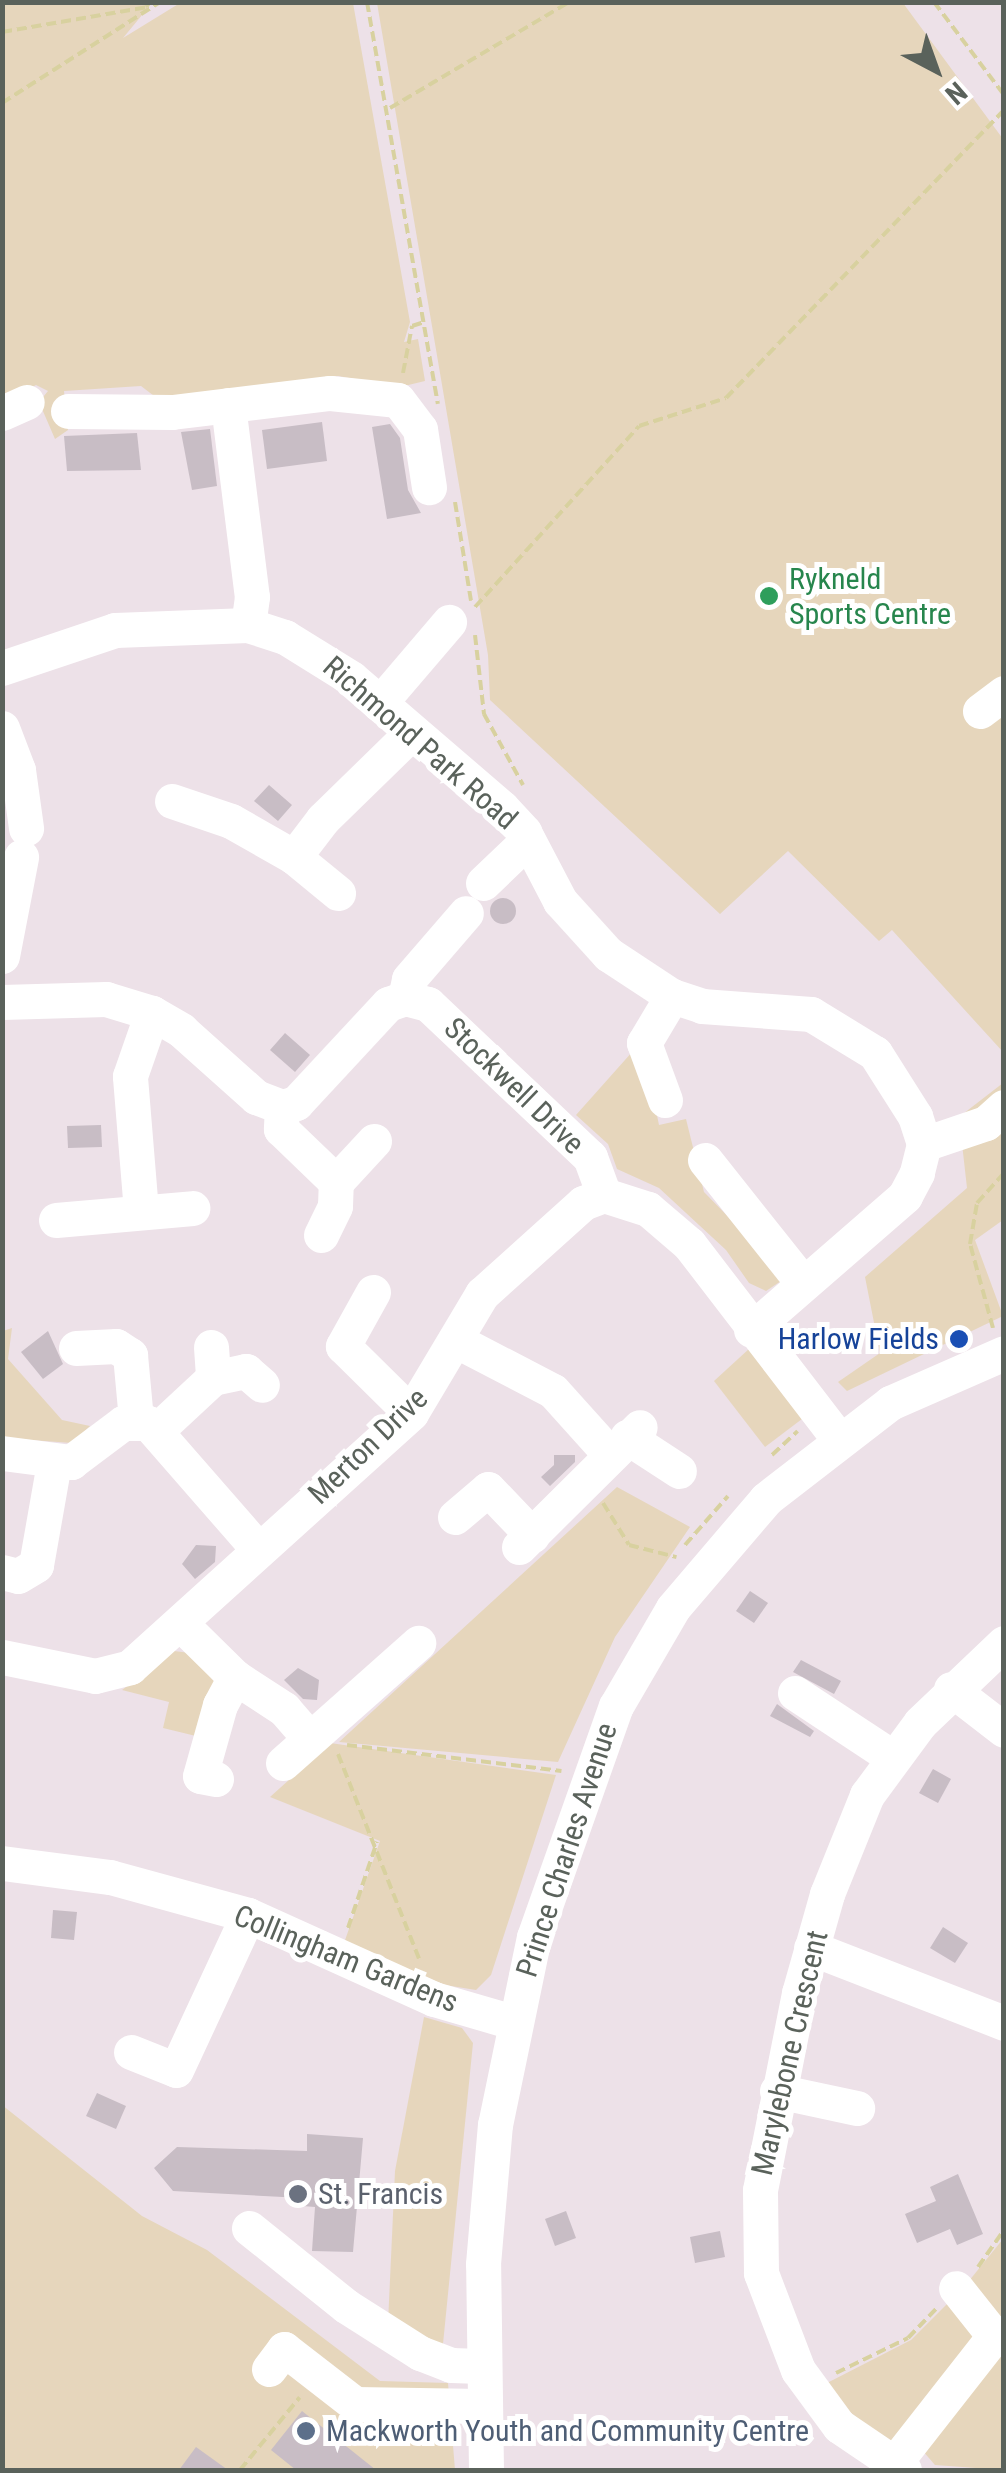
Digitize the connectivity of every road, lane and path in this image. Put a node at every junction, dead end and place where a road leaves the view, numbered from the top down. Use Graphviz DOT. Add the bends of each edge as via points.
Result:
graph roads {
  1 [pos="160,2"];
  2 [pos="366,2"];
  3 [pos="569,2"];
  4 [pos="934,2"];
  5 [pos="147,5"];
  6 [pos="2,32"];
  7 [pos="1004,94"];
  8 [pos="2,103"];
  9 [pos="390,108"];
  10 [pos="1003,111"];
  11 [pos="424,322"];
  12 [pos="398,400"];
  13 [pos="228,406"];
  14 [pos="68,411"];
  15 [pos="440,418"];
  16 [pos="441,491"];
  17 [pos="461,616"];
  18 [pos="248,625"];
  19 [pos="2,668"];
  20 [pos="379,704"];
  21 [pos="2,728"];
  22 [pos="410,734"];
  23 [pos="530,796"];
  24 [pos="172,801"];
  25 [pos="528,840"];
  26 [pos="294,857"];
  27 [pos="338,893"];
  28 [pos="2,956"];
  29 [pos="672,996"];
  30 [pos="405,998"];
  31 [pos="2,1002"];
  32 [pos="152,1013"];
  33 [pos="665,1100"];
  34 [pos="282,1106"];
  35 [pos="1004,1106"];
  36 [pos="374,1141"];
  37 [pos="924,1144"];
  38 [pos="705,1160"];
  39 [pos="1004,1172"];
  40 [pos="336,1182"];
  41 [pos="604,1196"];
  42 [pos="192,1208"];
  43 [pos="142,1211"];
  44 [pos="56,1220"];
  45 [pos="320,1235"];
  46 [pos="803,1282"];
  47 [pos="373,1292"];
  48 [pos="751,1330"];
  49 [pos="456,1340"];
  50 [pos="76,1348"];
  51 [pos="1003,1353"];
  52 [pos="262,1386"];
  53 [pos="411,1413"];
  54 [pos="146,1425"];
  55 [pos="838,1438"];
  56 [pos="625,1439"];
  57 [pos="2,1453"];
  58 [pos="54,1463"];
  59 [pos="679,1471"];
  60 [pos="580,1487"];
  61 [pos="456,1518"];
  62 [pos="258,1549"];
  63 [pos="676,1556"];
  64 [pos="34,1569"];
  65 [pos="180,1623"];
  66 [pos="418,1643"];
  67 [pos="1004,1643"];
  68 [pos="2,1657"];
  69 [pos="235,1676"];
  70 [pos="951,1689"];
  71 [pos="795,1694"];
  72 [pos="1004,1730"];
  73 [pos="309,1738"];
  74 [pos="892,1756"];
  75 [pos="283,1763"];
  76 [pos="216,1779"];
  77 [pos="556,1780"];
  78 [pos="377,1842"];
  79 [pos="2,1863"];
  80 [pos="248,1914"];
  81 [pos="811,1948"];
  82 [pos="338,1958"];
  83 [pos="434,1999"];
  84 [pos="513,2022"];
  85 [pos="1004,2022"];
  86 [pos="132,2052"];
  87 [pos="777,2091"];
  88 [pos="858,2108"];
  89 [pos="249,2228"];
  90 [pos="1004,2230"];
  91 [pos="956,2288"];
  92 [pos="481,2366"];
  93 [pos="269,2369"];
  94 [pos="317,2375"];
  95 [pos="809,2386"];
  96 [pos="482,2406"];
  97 [pos="895,2468"];
  98 [pos="240,2470"];
  99 [pos="486,2470"];
  1 -- 5 [label="path"];
  2 -- 9 [label="path"];
  3 -- 9 [label="path"];
  4 -- 7 [label="path"];
  5 -- 6 [label="path"];
  5 -- 8 [label="path"];
  9 -- 11 [label="path"];
  10 -- 17 [label="path" via="726,398 640,426"];
  11 -- 12 [label="path" via="412,326"];
  11 -- 15 [label="path"];
  12 -- 13 [label="street" via="330,393"];
  12 -- 16 [label="street" via="420,428"];
  13 -- 14 [label="street"];
  13 -- 18 [label="street" via="252,596"];
  16 -- 17 [label="path"];
  17 -- 20 [label="street"];
  17 -- 23 [label="path" via="484,714"];
  18 -- 19 [label="street, Richmond Park Road" via="116,630"];
  18 -- 20 [label="street, Richmond Park Road" via="325,658"];
  20 -- 22 [label="street, Richmond Park Road"];
  21 -- 28 [label="street" via="18,770 24,843"];
  22 -- 25 [label="street, Richmond Park Road" via="502,808"];
  22 -- 26 [label="street"];
  24 -- 26 [label="street" via="231,821"];
  25 -- 29 [label="street, Richmond Park Road" via="579,928"];
  25 -- 30 [label="street" via="409,979"];
  26 -- 27 [label="street"];
  29 -- 33 [label="street" via="644,1043"];
  29 -- 37 [label="street, Richmond Park Road" via="702,1006 811,1014 841,1027 897,1080"];
  30 -- 34 [label="street" via="388,1004 296,1103"];
  30 -- 41 [label="street, Stockwell Drive" via="428,1004 590,1157"];
  31 -- 32 [label="street" via="106,999"];
  32 -- 34 [label="street" via="256,1097"];
  32 -- 43 [label="street" via="130,1076"];
  34 -- 40 [label="street" via="281,1129"];
  35 -- 37 [label="street" via="986,1122"];
  36 -- 40 [label="street"];
  37 -- 46 [label="street" via="905,1196"];
  38 -- 46 [label="street"];
  39 -- 51 [label="path" via="977,1203 970,1244 975,1280"];
  40 -- 45 [label="street" via="336,1206"];
  41 -- 48 [label="street" via="631,1200 666,1224"];
  41 -- 49 [label="street, Merton Drive" via="584,1202 482,1294"];
  42 -- 43 [label="street"];
  43 -- 44 [label="street"];
  46 -- 48 [label="street"];
  47 -- 53 [label="street" via="342,1346"];
  48 -- 55 [label="street"];
  49 -- 53 [label="street, Merton Drive"];
  49 -- 56 [label="street" via="554,1391"];
  50 -- 54 [label="street" via="116,1346 130,1355"];
  51 -- 55 [label="street, Prince Charles Avenue" via="907,1394"];
  52 -- 54 [label="street" via="246,1371 212,1362"];
  53 -- 62 [label="street, Merton Drive"];
  54 -- 58 [label="street" via="71,1462"];
  54 -- 62 [label="street"];
  55 -- 84 [label="street, Prince Charles Avenue" via="730,1535 644,1651 590,1768"];
  56 -- 59 [label="street"];
  56 -- 60 [label="street"];
  57 -- 58 [label="street"];
  58 -- 64 [label="street"];
  60 -- 61 [label="street" via="525,1540 488,1489"];
  60 -- 63 [label="path" via="629,1544"];
  62 -- 65 [label="street, Merton Drive"];
  65 -- 68 [label="street, Merton Drive" via="115,1674"];
  65 -- 69 [label="street"];
  66 -- 73 [label="street"];
  67 -- 70 [label="street, Marylebone Crescent"];
  69 -- 73 [label="street" via="284,1710"];
  69 -- 76 [label="street" via="200,1776"];
  70 -- 72 [label="street"];
  70 -- 74 [label="street, Marylebone Crescent"];
  71 -- 74 [label="street"];
  73 -- 75 [label="street"];
  74 -- 81 [label="street, Marylebone Crescent" via="860,1811"];
  77 -- 78 [label="path" via="561,1771 335,1747"];
  78 -- 82 [label="path"];
  78 -- 83 [label="path"];
  79 -- 80 [label="street, Collingham Gardens" via="99,1875"];
  80 -- 82 [label="street, Collingham Gardens"];
  80 -- 86 [label="street" via="176,2070"];
  81 -- 85 [label="street"];
  81 -- 87 [label="street, Marylebone Crescent"];
  82 -- 83 [label="street, Collingham Gardens"];
  83 -- 84 [label="street, Collingham Gardens"];
  84 -- 92 [label="street, Prince Charles Avenue" via="488,2188"];
  87 -- 88 [label="street"];
  87 -- 95 [label="street, Marylebone Crescent" via="760,2190 761,2272 779,2332"];
  89 -- 92 [label="street" via="346,2306 420,2353 451,2365"];
  90 -- 91 [label="path" via="987,2259"];
  91 -- 95 [label="path" via="908,2338"];
  91 -- 97 [label="street" via="994,2336"];
  92 -- 96 [label="street, Prince Charles Avenue"];
  93 -- 94 [label="street" via="284,2349"];
  94 -- 96 [label="street" via="354,2404 372,2408"];
  94 -- 98 [label="path"];
  95 -- 97 [label="street, Marylebone Crescent" via="840,2426"];
  96 -- 99 [label="street, Prince Charles Avenue"];
}
